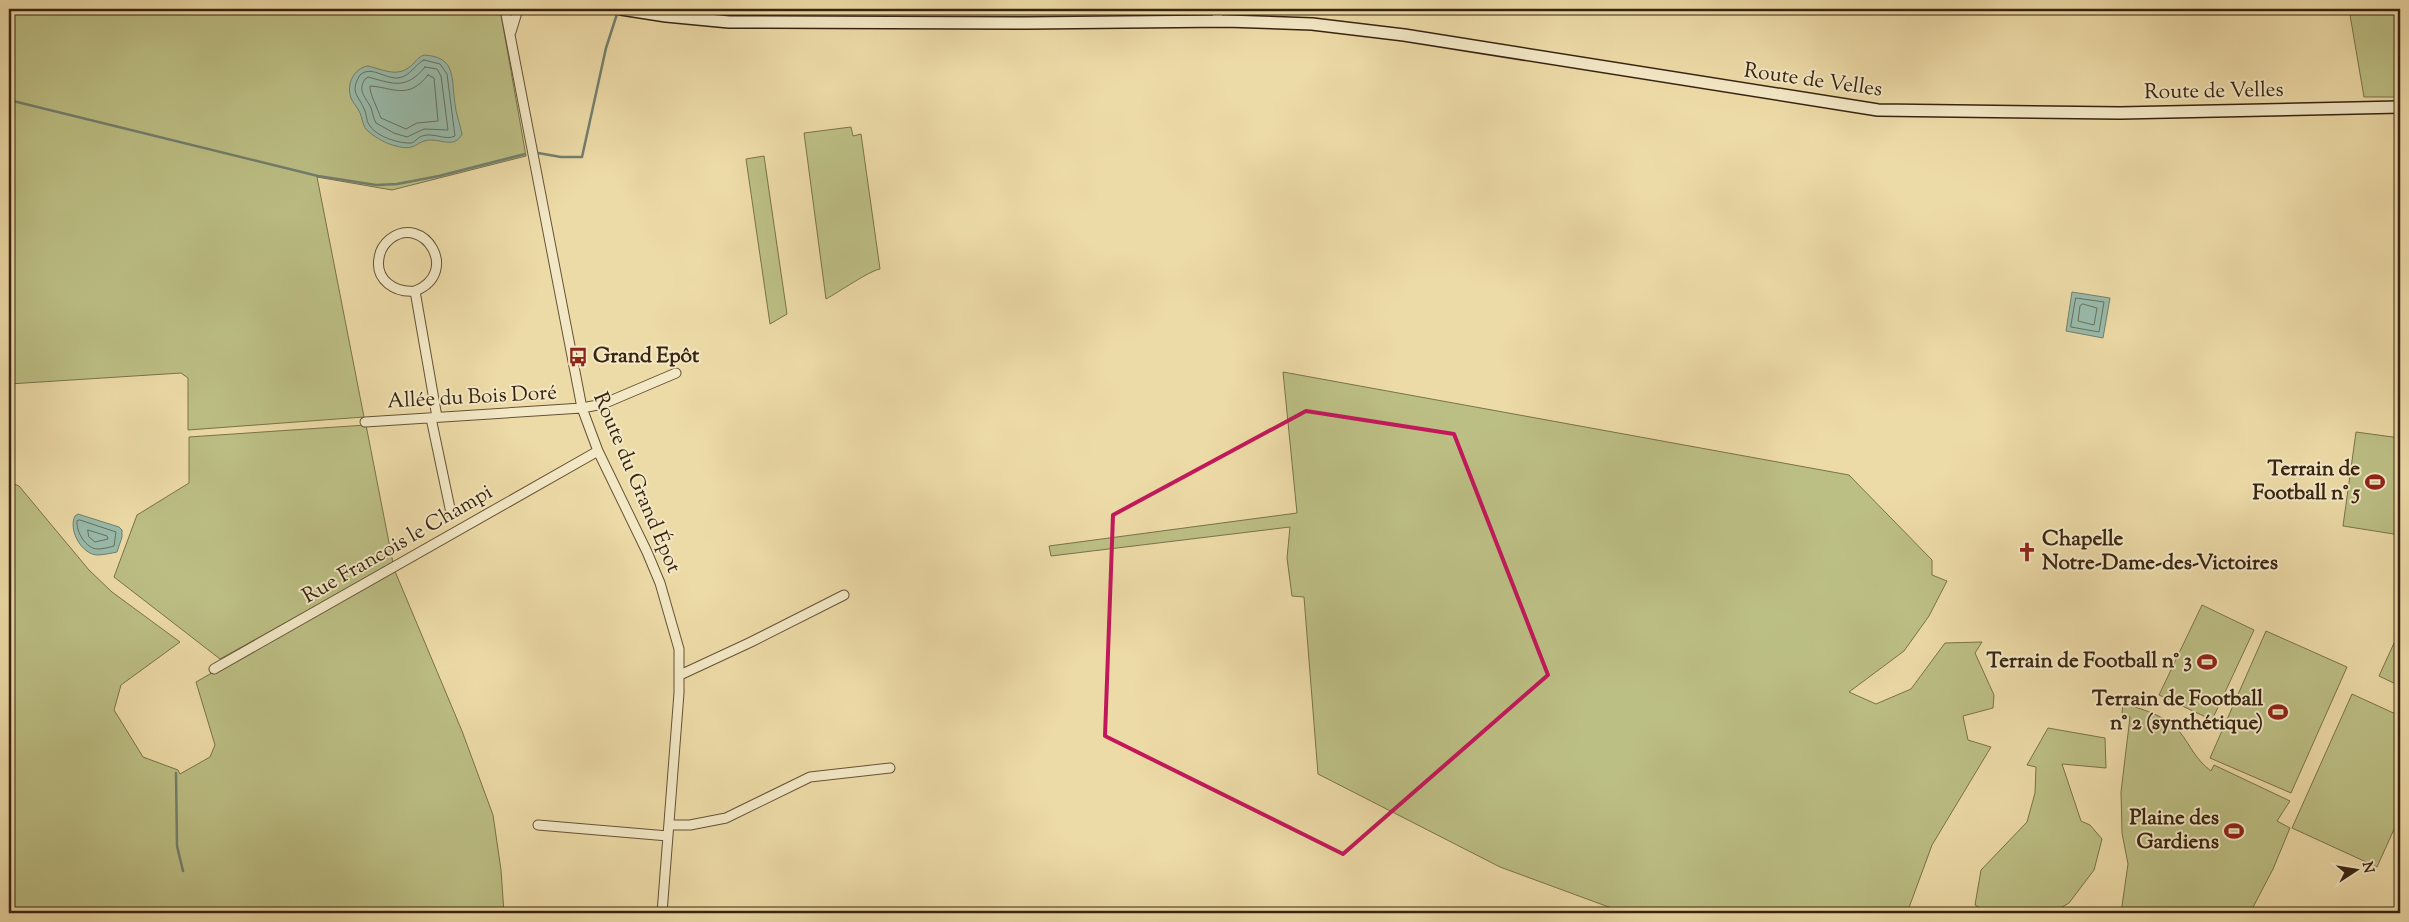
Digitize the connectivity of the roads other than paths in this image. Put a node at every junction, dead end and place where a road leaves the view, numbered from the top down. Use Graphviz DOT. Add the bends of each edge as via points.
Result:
graph roads {
  1 [pos="505,9"];
  2 [pos="518,9"];
  3 [pos="621,9"];
  4 [pos="1217,9"];
  5 [pos="1222,21"];
  6 [pos="511,40"];
  7 [pos="2400,107"];
  8 [pos="415,291"];
  9 [pos="676,373"];
  10 [pos="582,408"];
  11 [pos="434,417"];
  12 [pos="365,422"];
  13 [pos="598,451"];
  14 [pos="451,513"];
  15 [pos="844,595"];
  16 [pos="214,669"];
  17 [pos="680,675"];
  18 [pos="890,768"];
  19 [pos="538,825"];
  20 [pos="669,825"];
  21 [pos="668,836"];
  22 [pos="662,913"];
  1 -- 6 [label="street, Route du Grand Épot"];
  2 -- 6 [label="street, Route du Grand Épot"];
  3 -- 5 [label="main road, Route de Velles" via="729,22"];
  4 -- 5 [label="street"];
  5 -- 7 [label="main road, Route de Velles" via="1312,24 1366,30 1878,110 2120,113"];
  6 -- 10 [label="street, Route du Grand Épot"];
  8 -- 8 [label="street" via="428,284 435,273 435,252 420,235 398,235 385,243 381,251 378,260 380,273 392,287 406,292"];
  8 -- 11 [label="street"];
  9 -- 10 [label="street, Allée du Bois Doré" via="603,404"];
  10 -- 11 [label="street, Allée du Bois Doré"];
  10 -- 13 [label="street, Route du Grand Épot"];
  11 -- 12 [label="street, Allée du Bois Doré"];
  11 -- 14 [label="street"];
  13 -- 16 [label="street, Rue Francois le Champi"];
  13 -- 17 [label="street, Route du Grand Épot" via="660,583 677,639"];
  15 -- 17 [label="street"];
  17 -- 20 [label="street, Route du Grand Épot"];
  18 -- 20 [label="street" via="810,777 726,818 690,825"];
  19 -- 21 [label="street"];
  20 -- 21 [label="street, Route du Grand Épot"];
  21 -- 22 [label="street, Route du Grand Épot"];
}
